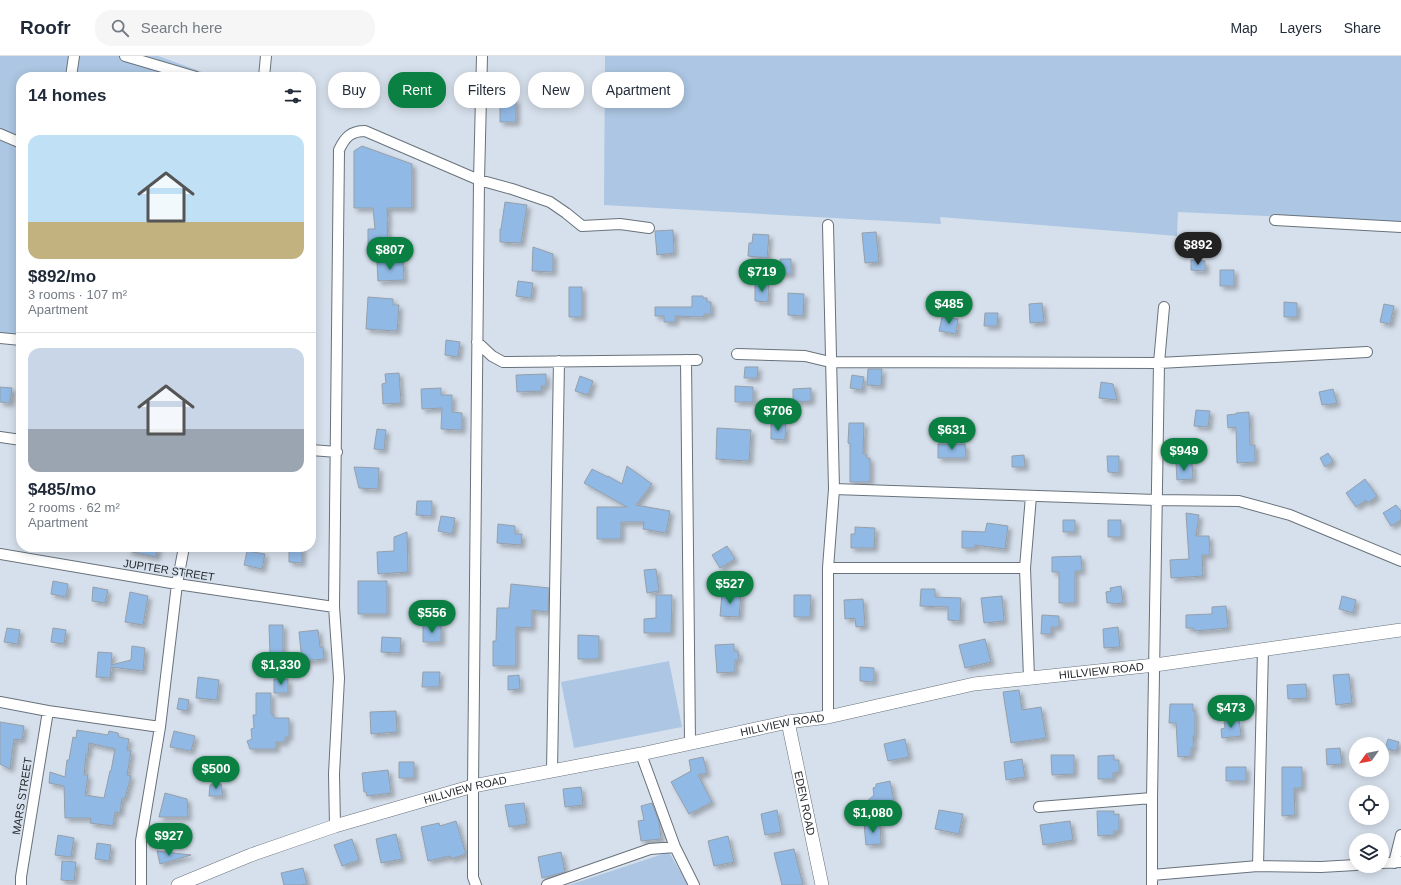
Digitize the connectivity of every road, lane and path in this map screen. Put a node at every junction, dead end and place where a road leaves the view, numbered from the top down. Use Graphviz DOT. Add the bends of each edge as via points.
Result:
graph roads {
  1 [pos="74,56"];
  2 [pos="125,56"];
  3 [pos="266,56"];
  4 [pos="482,56"];
  5 [pos="72,72"];
  6 [pos="179,72"];
  7 [pos="264,72"];
  8 [pos="0,134"];
  9 [pos="16,141"];
  10 [pos="479,180"];
  11 [pos="1275,220"];
  12 [pos="828,225"];
  13 [pos="1401,227"];
  14 [pos="649,228"];
  15 [pos="1164,307"];
  16 [pos="0,338"];
  17 [pos="16,340"];
  18 [pos="477,342"];
  19 [pos="1367,352"];
  20 [pos="737,354"];
  21 [pos="686,360"];
  22 [pos="697,360"];
  23 [pos="559,361"];
  24 [pos="830,362"];
  25 [pos="1159,363"];
  26 [pos="0,437"];
  27 [pos="16,439"];
  28 [pos="316,450"];
  29 [pos="337,452"];
  30 [pos="834,489"];
  31 [pos="1031,496"];
  32 [pos="1156,500"];
  33 [pos="183,552"];
  34 [pos="0,554"];
  35 [pos="1401,562"];
  36 [pos="828,568"];
  37 [pos="1025,568"];
  38 [pos="177,584"];
  39 [pos="334,607"];
  40 [pos="1401,630"];
  41 [pos="1263,649"];
  42 [pos="1155,665"];
  43 [pos="1029,678"];
  44 [pos="0,702"];
  45 [pos="48,712"];
  46 [pos="828,717"];
  47 [pos="788,722"];
  48 [pos="160,727"];
  49 [pos="690,743"];
  50 [pos="641,754"];
  51 [pos="552,771"];
  52 [pos="473,786"];
  53 [pos="1152,798"];
  54 [pos="1039,807"];
  55 [pos="335,826"];
  56 [pos="1401,835"];
  57 [pos="675,847"];
  58 [pos="1398,863"];
  59 [pos="1349,865"];
  60 [pos="1258,866"];
  61 [pos="1152,880"];
  62 [pos="21,885"];
  63 [pos="141,885"];
  64 [pos="178,885"];
  65 [pos="476,885"];
  66 [pos="547,885"];
  67 [pos="694,885"];
  68 [pos="822,885"];
  1 -- 5 [label="street"];
  2 -- 6 [label="street"];
  3 -- 7 [label="street"];
  4 -- 10 [label="street"];
  8 -- 9 [label="street"];
  10 -- 14 [label="street" via="550,202 582,226 620,224"];
  10 -- 18 [label="street"];
  10 -- 29 [label="street" via="365,131 356,131 342,142 339,150"];
  11 -- 13 [label="street"];
  12 -- 24 [label="street"];
  15 -- 25 [label="street"];
  16 -- 17 [label="street"];
  18 -- 23 [label="street" via="503,362"];
  18 -- 52 [label="street"];
  19 -- 25 [label="street"];
  20 -- 24 [label="street" via="805,356"];
  21 -- 22 [label="street"];
  21 -- 23 [label="street"];
  21 -- 49 [label="street"];
  23 -- 51 [label="street"];
  24 -- 25 [label="street"];
  24 -- 30 [label="street"];
  25 -- 32 [label="street"];
  26 -- 27 [label="street"];
  28 -- 29 [label="street"];
  29 -- 39 [label="street"];
  30 -- 31 [label="street"];
  30 -- 36 [label="street"];
  31 -- 32 [label="street"];
  31 -- 37 [label="street"];
  32 -- 35 [label="street" via="1239,500 1290,515"];
  32 -- 42 [label="street"];
  33 -- 38 [label="street"];
  34 -- 38 [label="street, JUPITER STREET"];
  36 -- 37 [label="street"];
  36 -- 46 [label="street"];
  37 -- 43 [label="street"];
  38 -- 39 [label="street, JUPITER STREET"];
  38 -- 48 [label="street"];
  39 -- 55 [label="street" via="339,678 334,774"];
  40 -- 41 [label="street, HILLVIEW ROAD"];
  41 -- 42 [label="street, HILLVIEW ROAD"];
  41 -- 60 [label="street"];
  42 -- 43 [label="street, HILLVIEW ROAD"];
  42 -- 53 [label="street"];
  43 -- 46 [label="street, HILLVIEW ROAD" via="974,684"];
  44 -- 45 [label="street"];
  45 -- 48 [label="street"];
  45 -- 62 [label="street, MARS STREET"];
  46 -- 47 [label="street, HILLVIEW ROAD"];
  47 -- 49 [label="street, HILLVIEW ROAD"];
  47 -- 68 [label="street, EDEN ROAD"];
  48 -- 63 [label="street" via="140,841"];
  49 -- 50 [label="street, HILLVIEW ROAD"];
  50 -- 51 [label="street, HILLVIEW ROAD"];
  50 -- 57 [label="street"];
  51 -- 52 [label="street, HILLVIEW ROAD"];
  52 -- 55 [label="street, HILLVIEW ROAD"];
  52 -- 65 [label="street"];
  53 -- 54 [label="street"];
  53 -- 61 [label="street"];
  55 -- 64 [label="street, HILLVIEW ROAD" via="251,855"];
  56 -- 58 [label="street"];
  57 -- 66 [label="street" via="650,849"];
  57 -- 67 [label="street"];
  59 -- 60 [label="street"];
  60 -- 61 [label="street"];
}
